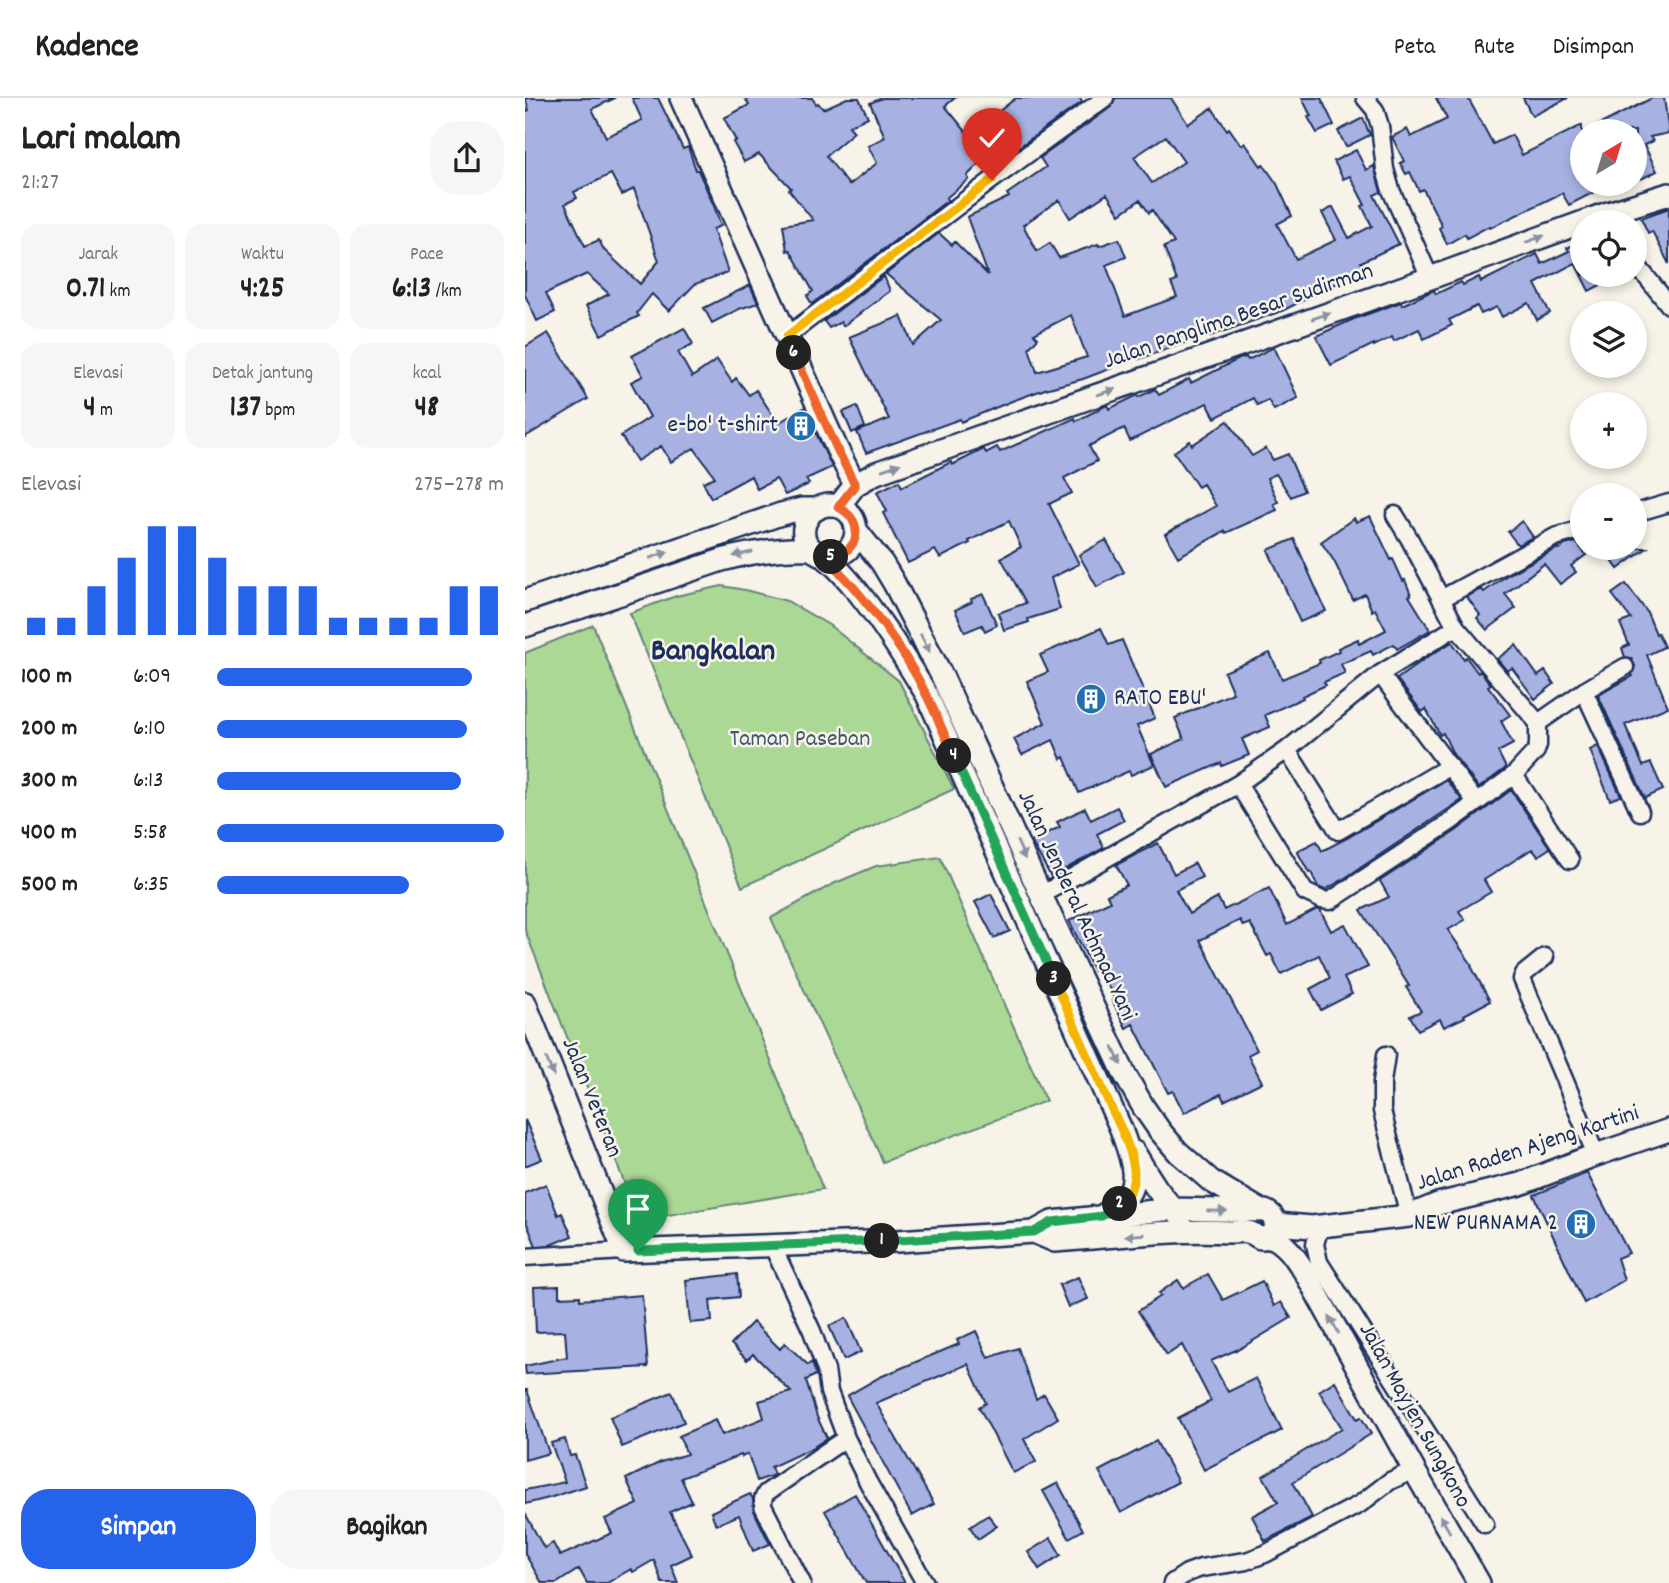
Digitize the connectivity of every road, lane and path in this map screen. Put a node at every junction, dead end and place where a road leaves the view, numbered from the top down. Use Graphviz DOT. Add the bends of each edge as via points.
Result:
graph roads {
  1 [pos="681,98"];
  2 [pos="1105,98"];
  3 [pos="1365,98"];
  4 [pos="1669,194"];
  5 [pos="1628,210"];
  6 [pos="1570,231"];
  7 [pos="1430,278"];
  8 [pos="1647,278"];
  9 [pos="1669,305"];
  10 [pos="787,336"];
  11 [pos="855,485"];
  12 [pos="1669,503"];
  13 [pos="838,507"];
  14 [pos="817,509"];
  15 [pos="1647,509"];
  16 [pos="1395,515"];
  17 [pos="856,530"];
  18 [pos="1570,533"];
  19 [pos="818,553"];
  20 [pos="610,572"];
  21 [pos="617,595"];
  22 [pos="1441,599"];
  23 [pos="525,601"];
  24 [pos="525,626"];
  25 [pos="1456,627"];
  26 [pos="1625,667"];
  27 [pos="1380,674"];
  28 [pos="1584,691"];
  29 [pos="1538,723"];
  30 [pos="1287,750"];
  31 [pos="1450,766"];
  32 [pos="1514,775"];
  33 [pos="1238,784"];
  34 [pos="1476,802"];
  35 [pos="1640,812"];
  36 [pos="1570,860"];
  37 [pos="1041,895"];
  38 [pos="1545,957"];
  39 [pos="525,1003"];
  40 [pos="1386,1055"];
  41 [pos="1121,1129"];
  42 [pos="1669,1130"];
  43 [pos="1597,1155"];
  44 [pos="1173,1209"];
  45 [pos="1102,1216"];
  46 [pos="1409,1216"];
  47 [pos="1265,1226"];
  48 [pos="1320,1226"];
  49 [pos="1203,1231"];
  50 [pos="1034,1232"];
  51 [pos="772,1245"];
  52 [pos="624,1251"];
  53 [pos="525,1257"];
  54 [pos="1305,1274"];
  55 [pos="846,1438"];
  56 [pos="1414,1470"];
  57 [pos="1485,1524"];
  58 [pos="802,1583"];
  59 [pos="925,1583"];
  60 [pos="1172,1583"];
  61 [pos="1479,1583"];
  1 -- 10 [label="main road"];
  2 -- 10 [label="street"];
  3 -- 7 [label="street" via="1380,126 1391,190"];
  4 -- 5 [label="main road, Jalan Panglima Besar Sudirman"];
  7 -- 6 [label="main road, Jalan Panglima Besar Sudirman, one-way"];
  11 -- 7 [label="main road, Jalan Panglima Besar Sudirman, one-way" via="876,472"];
  8 -- 9 [label="street"];
  10 -- 11 [label="main road"];
  11 -- 13 [label="main road, Jalan Panglima Besar Sudirman"];
  12 -- 15 [label="street"];
  13 -- 14 [label="main road"];
  13 -- 17 [label="main road" via="851,516"];
  14 -- 19 [label="main road" via="810,514 804,536"];
  20 -- 14 [label="main road, one-way" via="782,514"];
  16 -- 22 [label="street"];
  17 -- 19 [label="main road" via="847,551 833,558"];
  17 -- 37 [label="main road, Jalan Jenderal Achmad Yani, one-way" via="894,583"];
  18 -- 22 [label="street"];
  19 -- 21 [label="main road, one-way" via="750,552"];
  19 -- 41 [label="main road, Jalan Jenderal Achmad Yani" via="866,602 927,695"];
  20 -- 21 [label="main road"];
  20 -- 23 [label="main road"];
  21 -- 24 [label="main road"];
  22 -- 25 [label="street"];
  25 -- 27 [label="street"];
  25 -- 29 [label="street"];
  26 -- 28 [label="street"];
  27 -- 30 [label="street"];
  27 -- 31 [label="street"];
  28 -- 29 [label="street"];
  28 -- 35 [label="street"];
  29 -- 32 [label="street" via="1536,751"];
  30 -- 31 [label="street" via="1338,831"];
  30 -- 33 [label="street"];
  31 -- 34 [label="street"];
  32 -- 34 [label="street"];
  32 -- 36 [label="street"];
  33 -- 34 [label="street" via="1305,891 1327,901"];
  33 -- 37 [label="street"];
  37 -- 47 [label="main road, Jalan Jenderal Achmad Yani, one-way" via="1125,1075 1160,1131"];
  38 -- 43 [label="street" via="1522,979"];
  39 -- 52 [label="main road, Jalan Veteran, one-way"];
  40 -- 46 [label="street" via="1382,1111"];
  41 -- 44 [label="main road"];
  41 -- 45 [label="main road" via="1134,1172 1133,1186 1122,1203"];
  42 -- 43 [label="main road, Jalan Raden Ajeng Kartini"];
  43 -- 46 [label="main road, Jalan Raden Ajeng Kartini" via="1520,1184"];
  44 -- 45 [label="main road"];
  44 -- 47 [label="main road, one-way"];
  44 -- 49 [label="main road"];
  45 -- 50 [label="main road" via="1052,1222"];
  46 -- 48 [label="main road, Jalan Raden Ajeng Kartini"];
  47 -- 48 [label="main road, Jalan Raden Ajeng Kartini"];
  47 -- 49 [label="main road"];
  47 -- 54 [label="main road, Jalan Jenderal Achmad Yani" via="1290,1250"];
  48 -- 57 [label="street" via="1315,1244 1319,1262"];
  49 -- 50 [label="main road, one-way" via="1055,1241"];
  50 -- 51 [label="main road"];
  51 -- 52 [label="main road"];
  51 -- 55 [label="street" via="812,1331"];
  52 -- 53 [label="street"];
  56 -- 54 [label="main road, Jalan Mayjen Sungkono, one-way"];
  55 -- 58 [label="street" via="763,1499"];
  55 -- 59 [label="street"];
  56 -- 60 [label="street" via="1265,1554 1201,1568"];
  61 -- 56 [label="main road, Jalan Mayjen Sungkono, one-way"];
}
